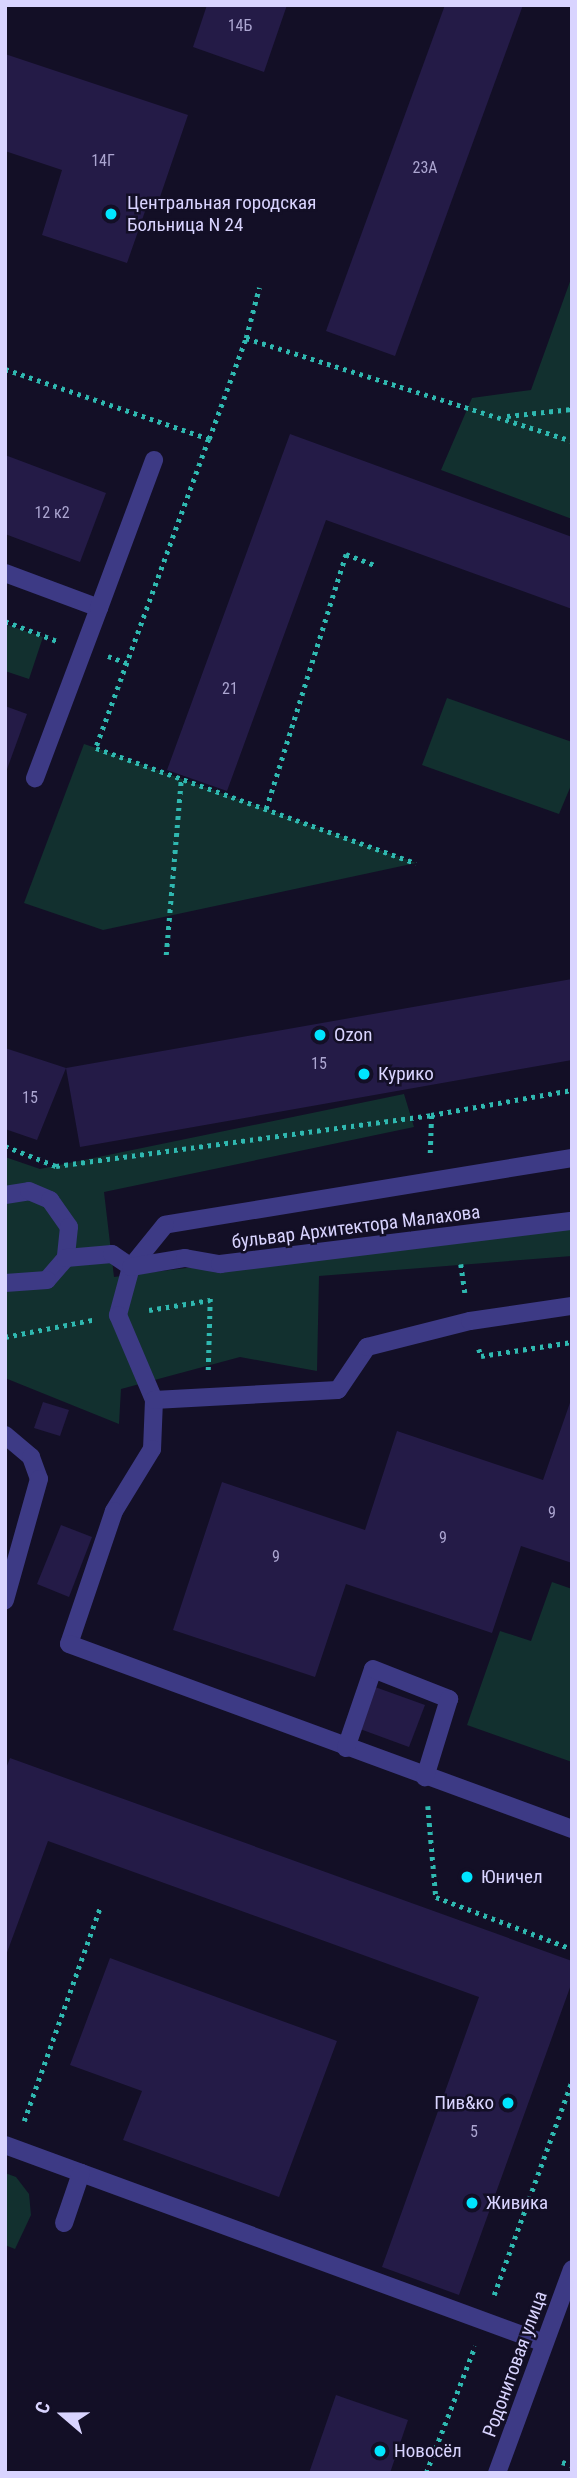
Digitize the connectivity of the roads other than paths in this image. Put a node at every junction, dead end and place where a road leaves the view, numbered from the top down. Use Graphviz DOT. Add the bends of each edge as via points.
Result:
graph roads {
  1 [pos="154,460"];
  2 [pos="5,573"];
  3 [pos="99,608"];
  4 [pos="35,778"];
  5 [pos="572,1158"];
  6 [pos="5,1195"];
  7 [pos="572,1221"];
  8 [pos="66,1258"];
  9 [pos="131,1267"];
  10 [pos="5,1283"];
  11 [pos="572,1306"];
  12 [pos="154,1400"];
  13 [pos="5,1435"];
  14 [pos="5,1600"];
  15 [pos="346,1748"];
  16 [pos="425,1777"];
  17 [pos="572,1829"];
  18 [pos="10,2147"];
  19 [pos="81,2173"];
  20 [pos="64,2222"];
  21 [pos="572,2269"];
  22 [pos="544,2343"];
  23 [pos="497,2473"];
  1 -- 3 [label="street"];
  2 -- 3 [label="street"];
  3 -- 4 [label="street"];
  5 -- 9 [label="street" via="165,1225"];
  6 -- 8 [label="street" via="29,1191 50,1200 69,1227"];
  7 -- 9 [label="street, бульвар Архитектора Малахова" via="220,1264 185,1258"];
  8 -- 9 [label="street" via="112,1254"];
  8 -- 10 [label="street" via="47,1280"];
  9 -- 12 [label="street" via="118,1315"];
  11 -- 12 [label="street" via="470,1321 367,1347 338,1390"];
  12 -- 15 [label="street" via="152,1449 114,1511 69,1644"];
  13 -- 14 [label="street" via="31,1457 39,1479"];
  15 -- 16 [label="street"];
  15 -- 16 [label="street" via="373,1669 449,1699"];
  16 -- 17 [label="street"];
  18 -- 19 [label="street"];
  19 -- 20 [label="street"];
  19 -- 22 [label="street"];
  21 -- 22 [label="street, Родонитовая улица"];
  22 -- 23 [label="street, Родонитовая улица"];
}
